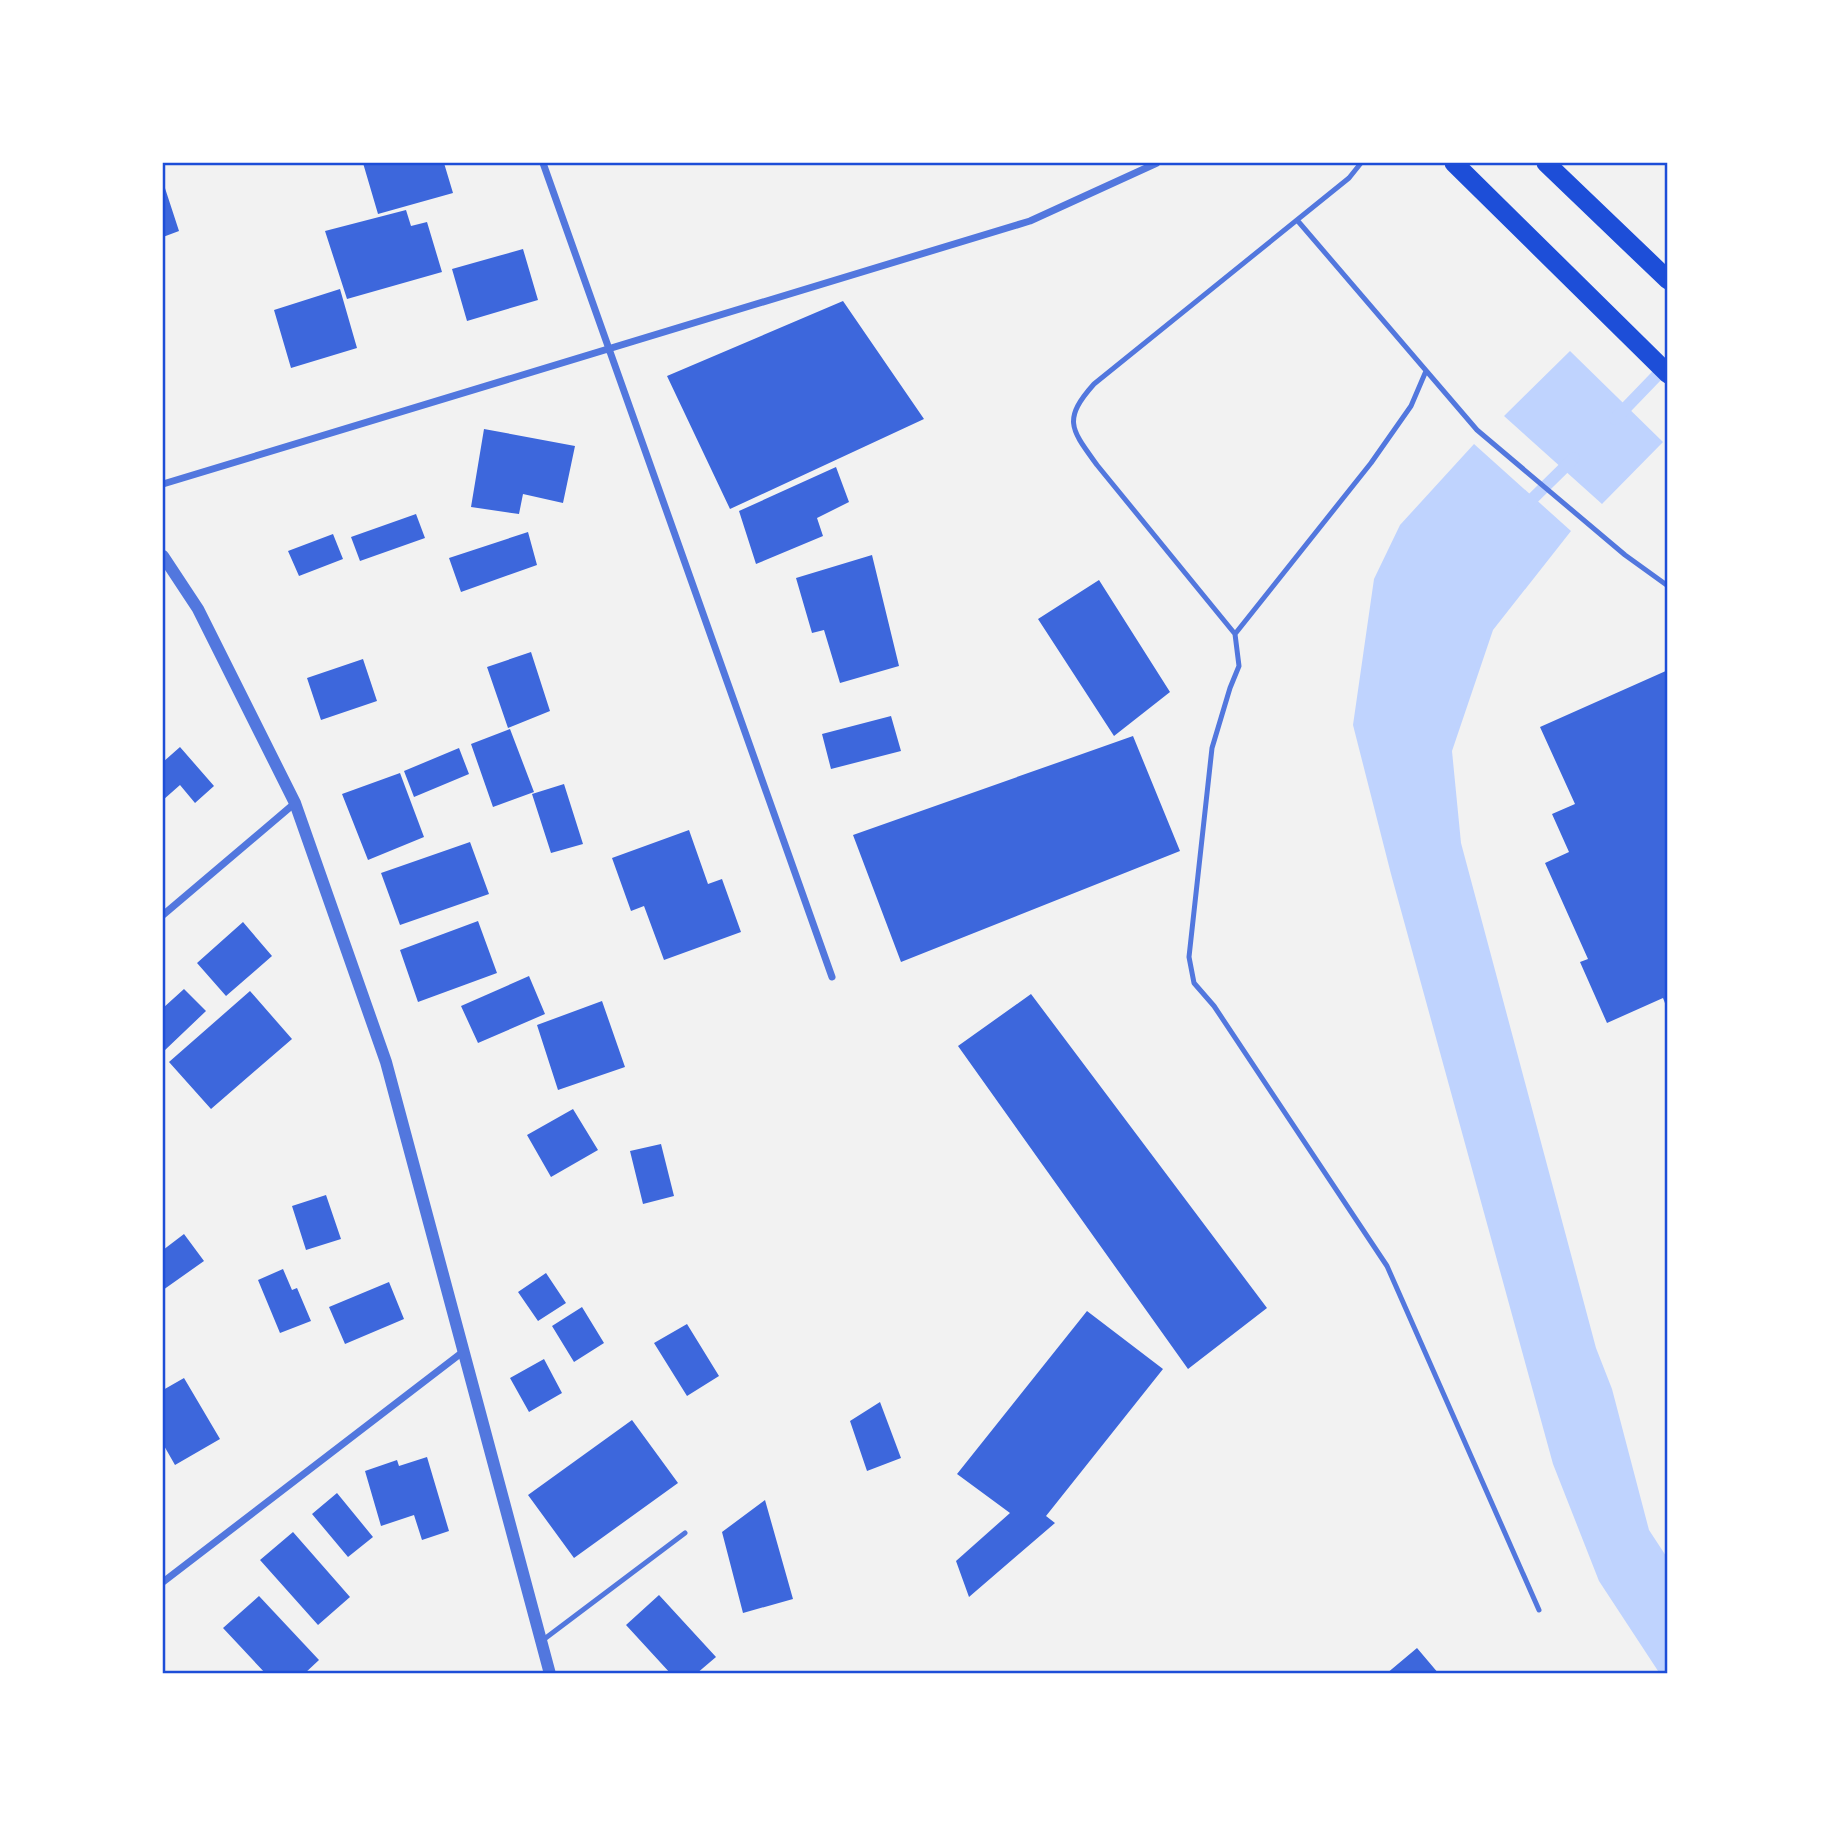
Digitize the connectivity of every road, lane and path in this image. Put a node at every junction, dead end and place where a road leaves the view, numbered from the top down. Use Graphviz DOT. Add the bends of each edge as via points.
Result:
graph roads {
  1 [pos="543,163"];
  2 [pos="1157,163"];
  3 [pos="1361,163"];
  4 [pos="1454,163"];
  5 [pos="1546,163"];
  6 [pos="1297,220"];
  7 [pos="1668,280"];
  8 [pos="608,349"];
  9 [pos="1426,371"];
  10 [pos="1668,374"];
  11 [pos="163,484"];
  12 [pos="163,556"];
  13 [pos="1668,586"];
  14 [pos="1236,634"];
  15 [pos="295,803"];
  16 [pos="163,915"];
  17 [pos="832,977"];
  18 [pos="464,1351"];
  19 [pos="685,1533"];
  20 [pos="163,1582"];
  21 [pos="1538,1609"];
  22 [pos="540,1642"];
  23 [pos="550,1674"];
  1 -- 8 [label="street"];
  2 -- 8 [label="street" via="1031,221"];
  3 -- 6 [label="lane"];
  4 -- 10 [label="highway"];
  5 -- 7 [label="highway"];
  6 -- 9 [label="lane"];
  6 -- 14 [label="lane" via="1094,384 1079,401 1073,419 1076,435 1097,464"];
  8 -- 11 [label="street"];
  8 -- 17 [label="street"];
  9 -- 13 [label="lane" via="1478,430"];
  9 -- 14 [label="lane" via="1411,406 1371,463"];
  12 -- 15 [label="street" via="198,608"];
  14 -- 21 [label="lane" via="1239,666 1212,748 1189,957 1194,983 1214,1006 1387,1266"];
  15 -- 16 [label="street"];
  15 -- 18 [label="street" via="386,1062"];
  18 -- 20 [label="street"];
  18 -- 22 [label="street"];
  19 -- 22 [label="lane"];
  22 -- 23 [label="street"];
}
